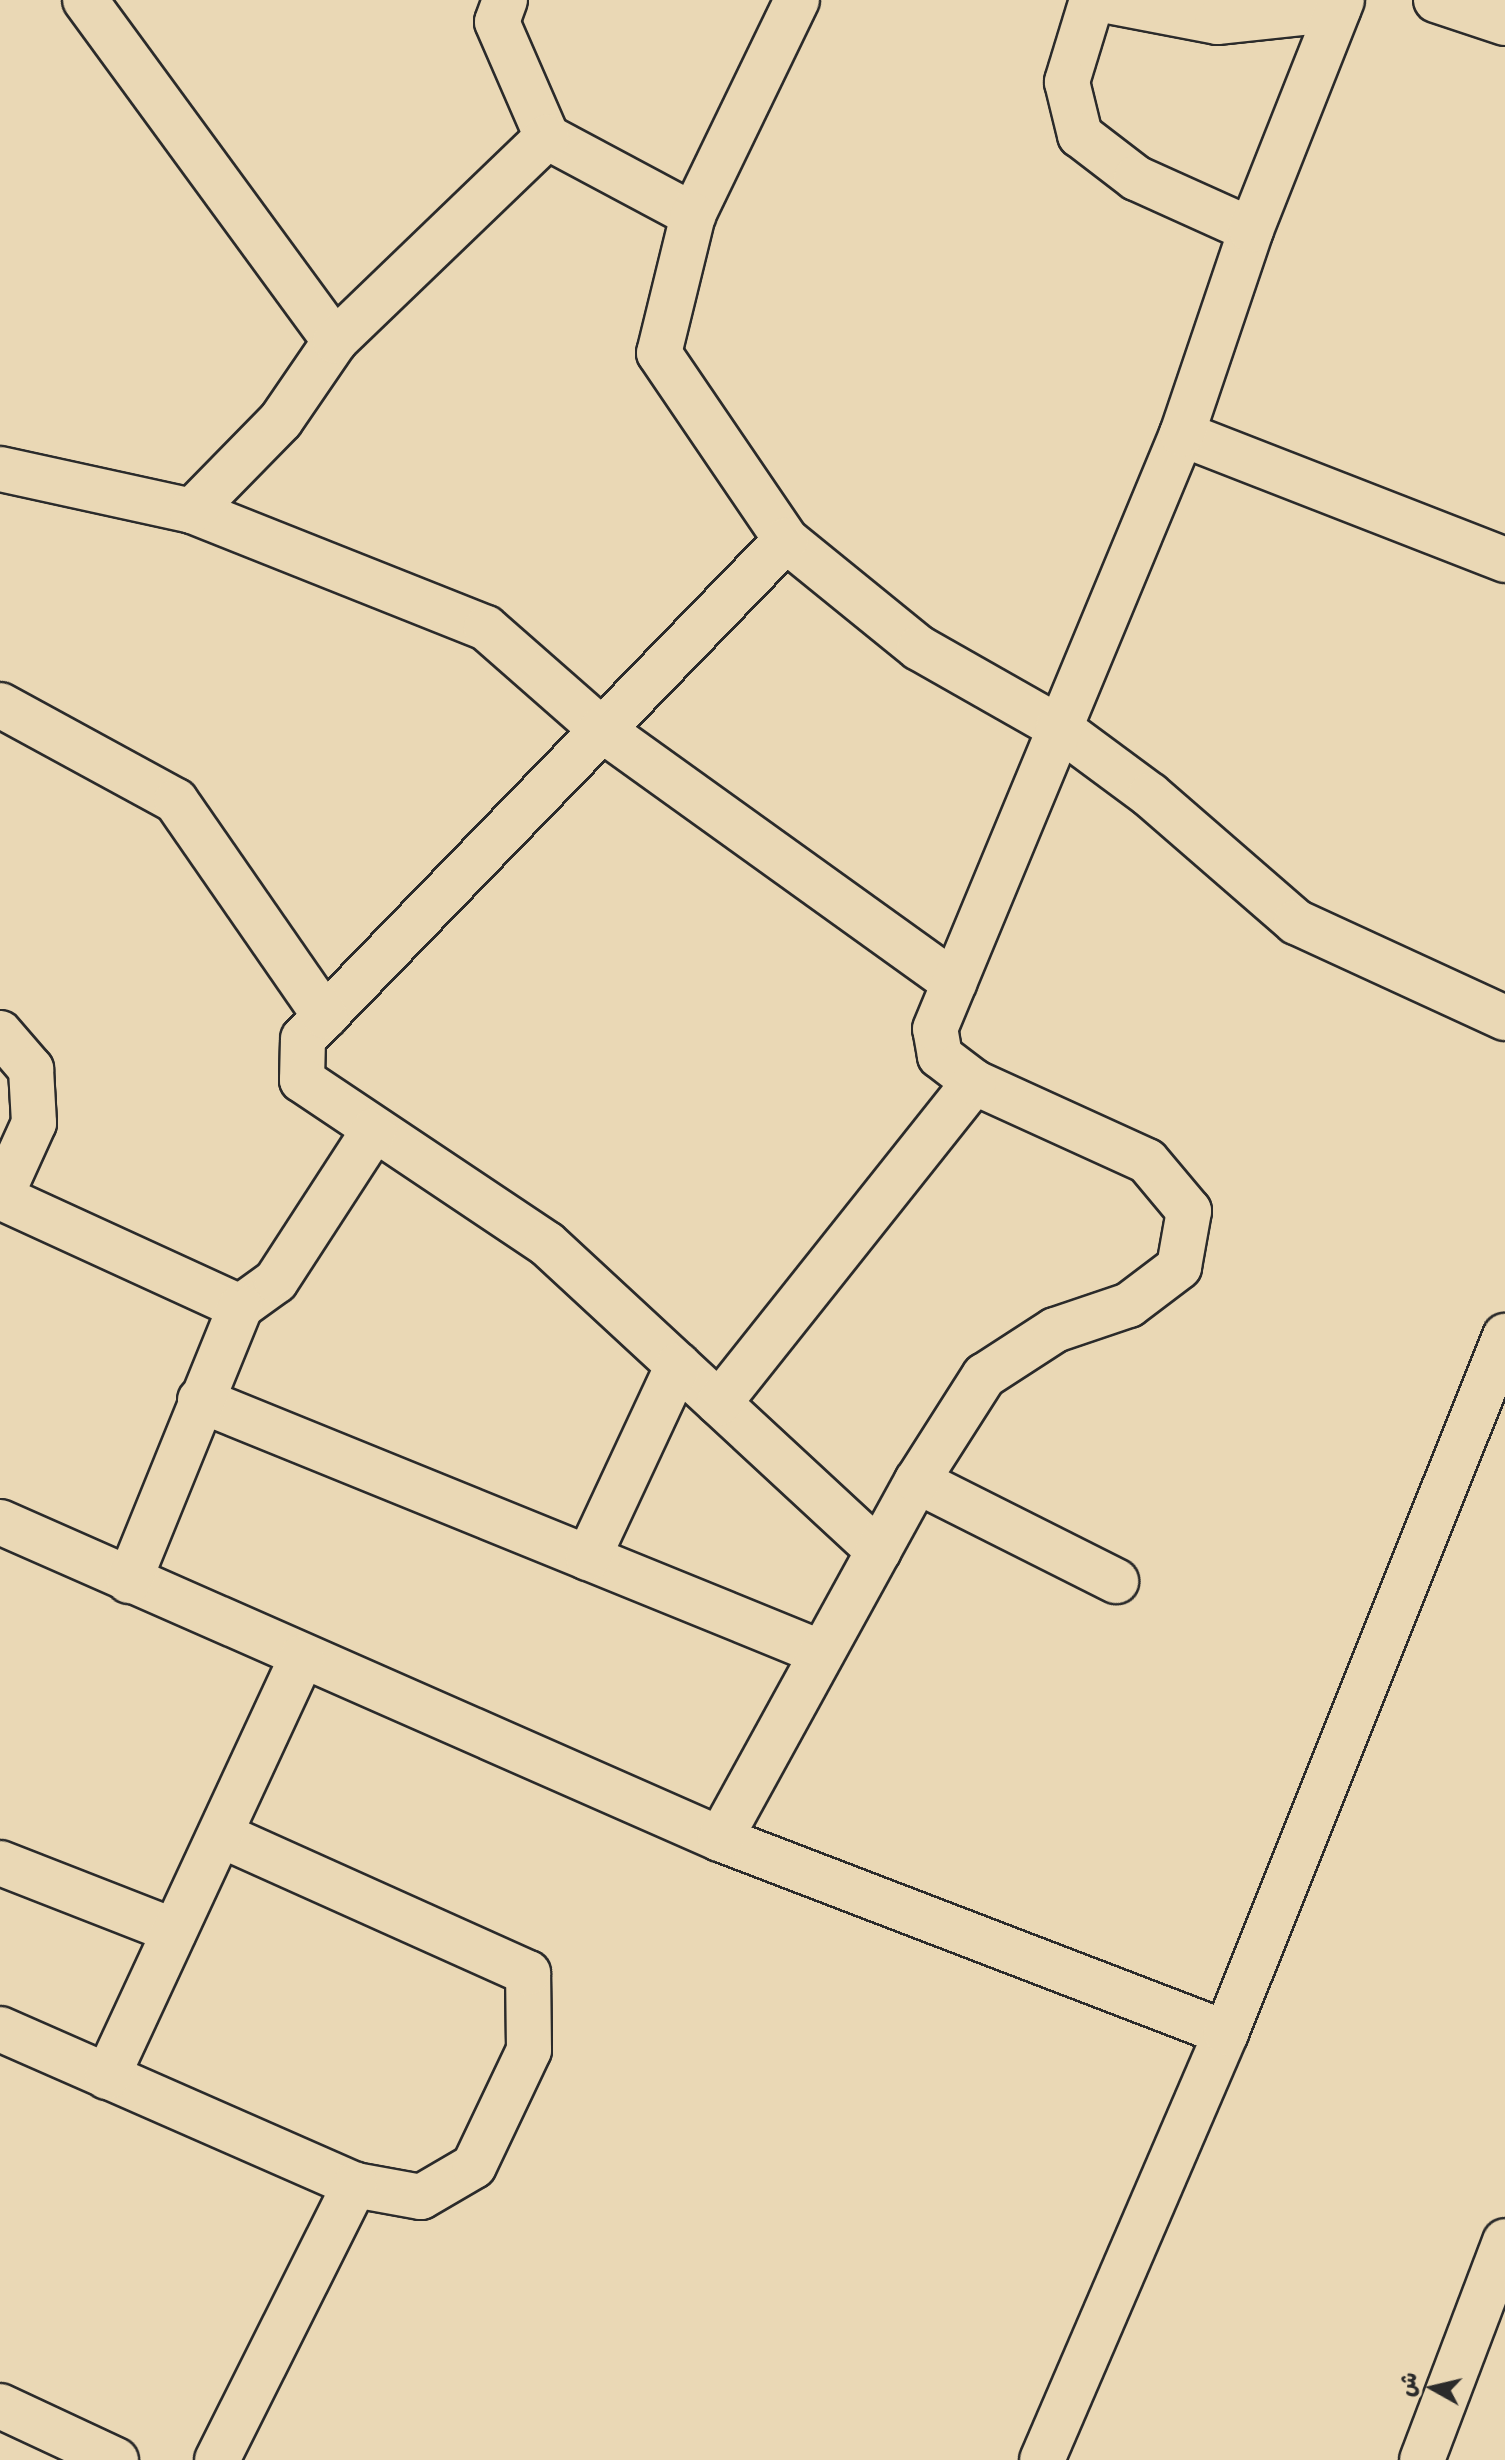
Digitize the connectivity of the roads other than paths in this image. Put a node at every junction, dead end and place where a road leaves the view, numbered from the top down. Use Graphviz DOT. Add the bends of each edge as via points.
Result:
graph roads {
  1 [pos="85,0"];
  2 [pos="505,0"];
  3 [pos="797,0"];
  4 [pos="1092,0"];
  5 [pos="1102,0"];
  6 [pos="1436,0"];
  7 [pos="1340,4"];
  8 [pos="1505,23"];
  9 [pos="547,137"];
  10 [pos="693,215"];
  11 [pos="1251,230"];
  12 [pos="335,341"];
  13 [pos="1182,434"];
  14 [pos="0,469"];
  15 [pos="192,511"];
  16 [pos="786,540"];
  17 [pos="1505,560"];
  18 [pos="0,705"];
  19 [pos="1058,727"];
  20 [pos="601,729"];
  21 [pos="954,983"];
  22 [pos="325,1016"];
  23 [pos="1505,1018"];
  24 [pos="0,1033"];
  25 [pos="974,1082"];
  26 [pos="374,1130"];
  27 [pos="0,1198"];
  28 [pos="240,1307"];
  29 [pos="1505,1336"];
  30 [pos="678,1365"];
  31 [pos="200,1400"];
  32 [pos="719,1403"];
  33 [pos="917,1481"];
  34 [pos="0,1522"];
  35 [pos="879,1551"];
  36 [pos="588,1558"];
  37 [pos="129,1581"];
  38 [pos="1116,1581"];
  39 [pos="822,1653"];
  40 [pos="302,1657"];
  41 [pos="223,1836"];
  42 [pos="720,1839"];
  43 [pos="0,1863"];
  44 [pos="174,1931"];
  45 [pos="0,2029"];
  46 [pos="1226,2033"];
  47 [pos="107,2077"];
  48 [pos="355,2185"];
  49 [pos="1505,2241"];
  50 [pos="0,2406"];
  51 [pos="116,2460"];
  52 [pos="217,2460"];
  53 [pos="1042,2460"];
  54 [pos="1422,2460"];
  1 -- 12 [label="main road"];
  2 -- 9 [label="main road" via="497,22"];
  3 -- 10 [label="main road"];
  4 -- 11 [label="main road" via="1067,82 1080,135 1136,178"];
  5 -- 7 [label="main road" via="1217,22"];
  6 -- 8 [label="main road"];
  7 -- 11 [label="main road"];
  9 -- 10 [label="main road"];
  9 -- 12 [label="main road"];
  10 -- 16 [label="main road" via="659,353"];
  11 -- 13 [label="main road"];
  12 -- 15 [label="main road" via="281,420"];
  13 -- 17 [label="main road"];
  13 -- 19 [label="main road"];
  14 -- 15 [label="main road"];
  15 -- 20 [label="main road" via="486,628"];
  16 -- 19 [label="main road" via="919,648"];
  16 -- 20 [label="main road"];
  18 -- 22 [label="main road" via="176,801"];
  19 -- 21 [label="main road"];
  19 -- 23 [label="main road" via="1150,795 1296,922"];
  20 -- 21 [label="main road"];
  20 -- 22 [label="main road"];
  21 -- 25 [label="main road" via="935,1029 940,1056"];
  22 -- 26 [label="main road" via="303,1039 302,1080"];
  24 -- 27 [label="main road" via="31,1069 34,1123"];
  25 -- 32 [label="main road"];
  25 -- 33 [label="main road" via="1147,1161 1189,1211 1179,1267 1129,1305 1055,1330 984,1376"];
  26 -- 28 [label="main road" via="276,1281"];
  26 -- 30 [label="main road" via="547,1244"];
  27 -- 28 [label="main road"];
  28 -- 31 [label="main road"];
  29 -- 46 [label="main road"];
  30 -- 32 [label="main road"];
  30 -- 36 [label="main road"];
  31 -- 36 [label="main road"];
  31 -- 37 [label="main road"];
  32 -- 35 [label="main road"];
  33 -- 35 [label="main road"];
  33 -- 38 [label="main road"];
  34 -- 37 [label="main road"];
  35 -- 39 [label="main road"];
  36 -- 39 [label="main road"];
  37 -- 40 [label="main road"];
  39 -- 42 [label="main road"];
  40 -- 41 [label="main road"];
  40 -- 42 [label="main road"];
  41 -- 44 [label="main road"];
  41 -- 48 [label="main road" via="528,1973 529,2050 474,2166 421,2197"];
  42 -- 46 [label="main road"];
  43 -- 44 [label="main road"];
  44 -- 47 [label="main road"];
  45 -- 47 [label="main road"];
  46 -- 53 [label="main road"];
  47 -- 48 [label="main road"];
  48 -- 52 [label="main road"];
  49 -- 54 [label="main road"];
  50 -- 51 [label="main road"];
}
